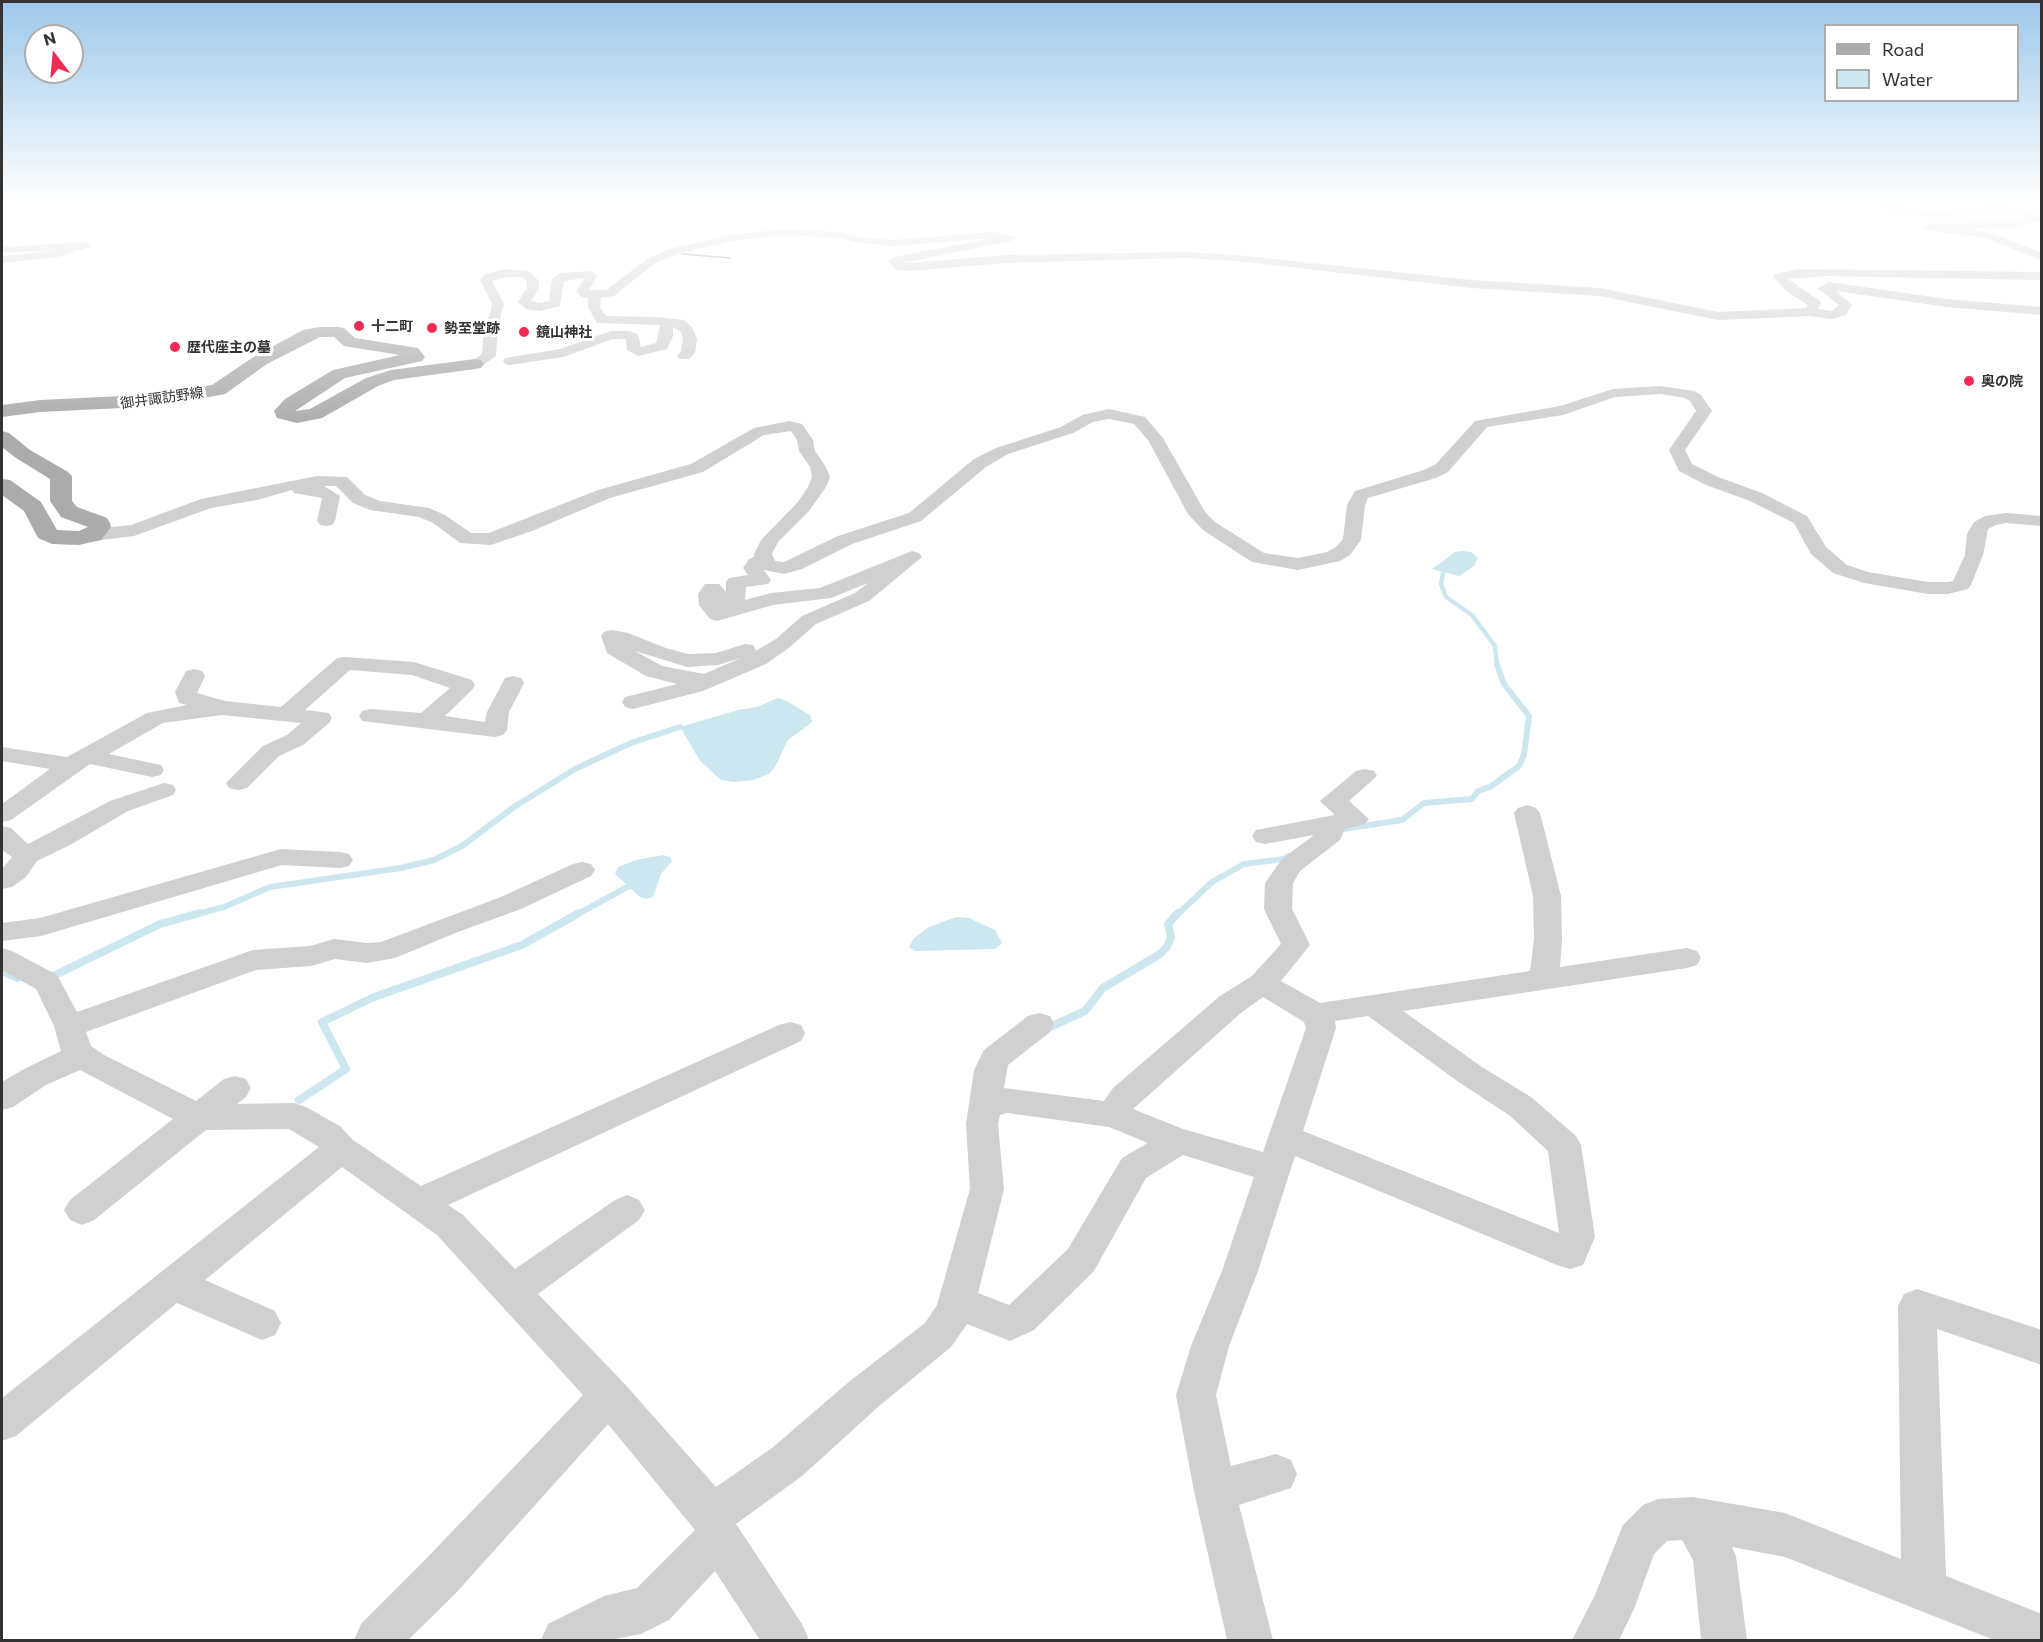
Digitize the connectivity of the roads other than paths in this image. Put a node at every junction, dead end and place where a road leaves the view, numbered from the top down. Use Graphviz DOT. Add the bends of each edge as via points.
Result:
graph roads {
  1 [pos="487,279"];
  2 [pos="530,279"];
  3 [pos="559,279"];
  4 [pos="590,279"];
  5 [pos="628,279"];
  6 [pos="1432,279"];
  7 [pos="1781,279"];
  8 [pos="595,295"];
  9 [pos="2042,311"];
  10 [pos="1810,312"];
  11 [pos="667,323"];
  12 [pos="684,356"];
  13 [pos="510,361"];
  14 [pos="475,364"];
  15 [pos="2,411"];
  16 [pos="2,437"];
  17 [pos="2,485"];
  18 [pos="273,491"];
  19 [pos="326,521"];
  20 [pos="2042,521"];
  21 [pos="93,535"];
  22 [pos="771,564"];
  23 [pos="825,612"];
  24 [pos="194,676"];
  25 [pos="710,680"];
  26 [pos="513,683"];
  27 [pos="633,702"];
  28 [pos="222,708"];
  29 [pos="288,713"];
  30 [pos="370,716"];
  31 [pos="426,720"];
  32 [pos="2,754"];
  33 [pos="78,760"];
  34 [pos="1365,776"];
  35 [pos="238,783"];
  36 [pos="1527,813"];
  37 [pos="2,815"];
  38 [pos="1333,828"];
  39 [pos="2,834"];
  40 [pos="1265,836"];
  41 [pos="27,855"];
  42 [pos="340,860"];
  43 [pos="218,861"];
  44 [pos="582,870"];
  45 [pos="2,881"];
  46 [pos="185,885"];
  47 [pos="2,932"];
  48 [pos="2,958"];
  49 [pos="1687,958"];
  50 [pos="1544,979"];
  51 [pos="1262,982"];
  52 [pos="1374,1005"];
  53 [pos="1318,1016"];
  54 [pos="1039,1024"];
  55 [pos="69,1026"];
  56 [pos="790,1033"];
  57 [pos="82,1055"];
  58 [pos="235,1088"];
  59 [pos="2,1098"];
  60 [pos="985,1108"];
  61 [pos="1113,1115"];
  62 [pos="200,1117"];
  63 [pos="1175,1140"];
  64 [pos="341,1149"];
  65 [pos="1280,1153"];
  66 [pos="418,1203"];
  67 [pos="82,1210"];
  68 [pos="627,1210"];
  69 [pos="174,1284"];
  70 [pos="512,1292"];
  71 [pos="954,1312"];
  72 [pos="262,1323"];
  73 [pos="2042,1348"];
  74 [pos="609,1395"];
  75 [pos="2,1422"];
  76 [pos="1276,1474"];
  77 [pos="1215,1491"];
  78 [pos="1694,1518"];
  79 [pos="715,1526"];
  80 [pos="1924,1590"];
  81 [pos="2042,1637"];
  82 [pos="377,1641"];
  83 [pos="564,1641"];
  84 [pos="786,1641"];
  85 [pos="1250,1641"];
  86 [pos="1595,1641"];
  87 [pos="1724,1641"];
  1 -- 14 [label="street" via="497,311 491,326 489,356"];
  2 -- 3 [label="street" via="533,288 524,302 531,306 555,303"];
  4 -- 8 [label="street" via="582,292"];
  5 -- 8 [label="street" via="610,293"];
  6 -- 10 [label="street" via="1472,285 1600,292 1718,316"];
  7 -- 10 [label="street" via="1815,304"];
  8 -- 11 [label="street" via="594,307 602,320"];
  9 -- 10 [label="street" via="1947,303 1829,286 1823,288 1844,302 1845,308 1833,315"];
  11 -- 12 [label="street" via="679,323 687,330 690,339"];
  11 -- 13 [label="street" via="662,346 647,351 634,350 633,337 620,334 603,336 576,350"];
  14 -- 15 [label="main road, 御井諏訪野線" via="391,375 315,414 284,414 292,403 339,374 416,357 412,352 350,342 338,332 320,332 261,360 218,390 133,403"];
  16 -- 21 [label="main road" via="61,476 62,501 69,512 99,523"];
  17 -- 21 [label="main road" via="33,507 52,537"];
  18 -- 19 [label="street" via="323,491 331,496"];
  18 -- 21 [label="street" via="207,503 134,530"];
  18 -- 22 [label="street" via="317,481 341,481 358,499 376,506 423,512 467,538 491,539 604,494 696,468 760,431 796,427 821,477 803,507 770,540 763,554"];
  20 -- 22 [label="street" via="2006,518 1980,526 1974,555 1961,585 1928,588 1864,577 1827,560 1801,520 1685,467 1677,450 1704,411 1689,394 1660,390 1613,393 1563,410 1481,424 1442,468 1361,495 1352,540 1333,557 1316,562 1260,558 1217,532 1197,514 1168,459 1139,420 1109,414 1088,418 1067,430 1002,451 980,463 915,517 845,540 795,565"];
  22 -- 23 [label="street" via="756,563 753,568 761,580 736,582 736,599 728,606 712,588 709,605 717,615 771,600 825,594 912,557 862,597"];
  23 -- 25 [label="street" via="809,620 783,644"];
  23 -- 25 [label="street" via="804,618 741,652 705,661 687,661 611,636 615,648 654,671"];
  24 -- 28 [label="street" via="187,698"];
  25 -- 27 [label="street"];
  26 -- 31 [label="street" via="498,712 495,730"];
  28 -- 29 [label="street"];
  28 -- 33 [label="street" via="155,718"];
  29 -- 31 [label="street" via="345,663 414,669 464,685"];
  29 -- 35 [label="street" via="321,718 295,740 271,751"];
  30 -- 31 [label="street"];
  32 -- 33 [label="street"];
  33 -- 37 [label="street"];
  33 -- 41 [label="street" via="158,780 119,806"];
  34 -- 38 [label="street" via="1333,801 1356,819"];
  36 -- 50 [label="street" via="1547,896"];
  38 -- 40 [label="street"];
  38 -- 51 [label="street" via="1291,865 1279,883 1278,909 1296,945"];
  39 -- 41 [label="street"];
  41 -- 45 [label="street" via="16,871"];
  42 -- 46 [label="street" via="281,857"];
  43 -- 46 [label="street"];
  44 -- 55 [label="street" via="511,903 385,951 334,949 311,956 253,960"];
  46 -- 47 [label="street" via="41,927"];
  48 -- 55 [label="street" via="47,982"];
  49 -- 50 [label="street"];
  50 -- 52 [label="street"];
  51 -- 53 [label="street"];
  51 -- 61 [label="street" via="1154,1071 1125,1097"];
  52 -- 53 [label="street"];
  52 -- 65 [label="street" via="1520,1106 1564,1145 1577,1237 1570,1254"];
  53 -- 65 [label="street" via="1322,1028"];
  54 -- 60 [label="street" via="995,1058"];
  55 -- 57 [label="street" via="77,1052"];
  56 -- 66 [label="street"];
  57 -- 59 [label="street"];
  57 -- 62 [label="street"];
  58 -- 62 [label="street"];
  60 -- 61 [label="street" via="1005,1100"];
  60 -- 71 [label="street" via="982,1124 987,1189"];
  61 -- 63 [label="street"];
  62 -- 64 [label="street" via="294,1116 328,1135"];
  62 -- 67 [label="street"];
  63 -- 65 [label="street"];
  63 -- 71 [label="street" via="1134,1168 1081,1260 1021,1318 1010,1324 966,1307"];
  64 -- 66 [label="street"];
  64 -- 69 [label="street"];
  65 -- 77 [label="street" via="1196,1395"];
  66 -- 70 [label="street" via="450,1225"];
  68 -- 70 [label="street"];
  69 -- 72 [label="street"];
  69 -- 75 [label="street"];
  70 -- 74 [label="street"];
  71 -- 79 [label="street" via="938,1335 864,1394"];
  73 -- 80 [label="street" via="1917,1306"];
  74 -- 79 [label="street"];
  74 -- 82 [label="street"];
  76 -- 77 [label="street"];
  77 -- 85 [label="street"];
  78 -- 80 [label="street" via="1785,1535"];
  78 -- 86 [label="street" via="1658,1520 1638,1540 1612,1609"];
  78 -- 87 [label="street" via="1714,1556"];
  79 -- 83 [label="street" via="653,1604 641,1612 604,1619"];
  79 -- 84 [label="street"];
  80 -- 81 [label="street"];
}
